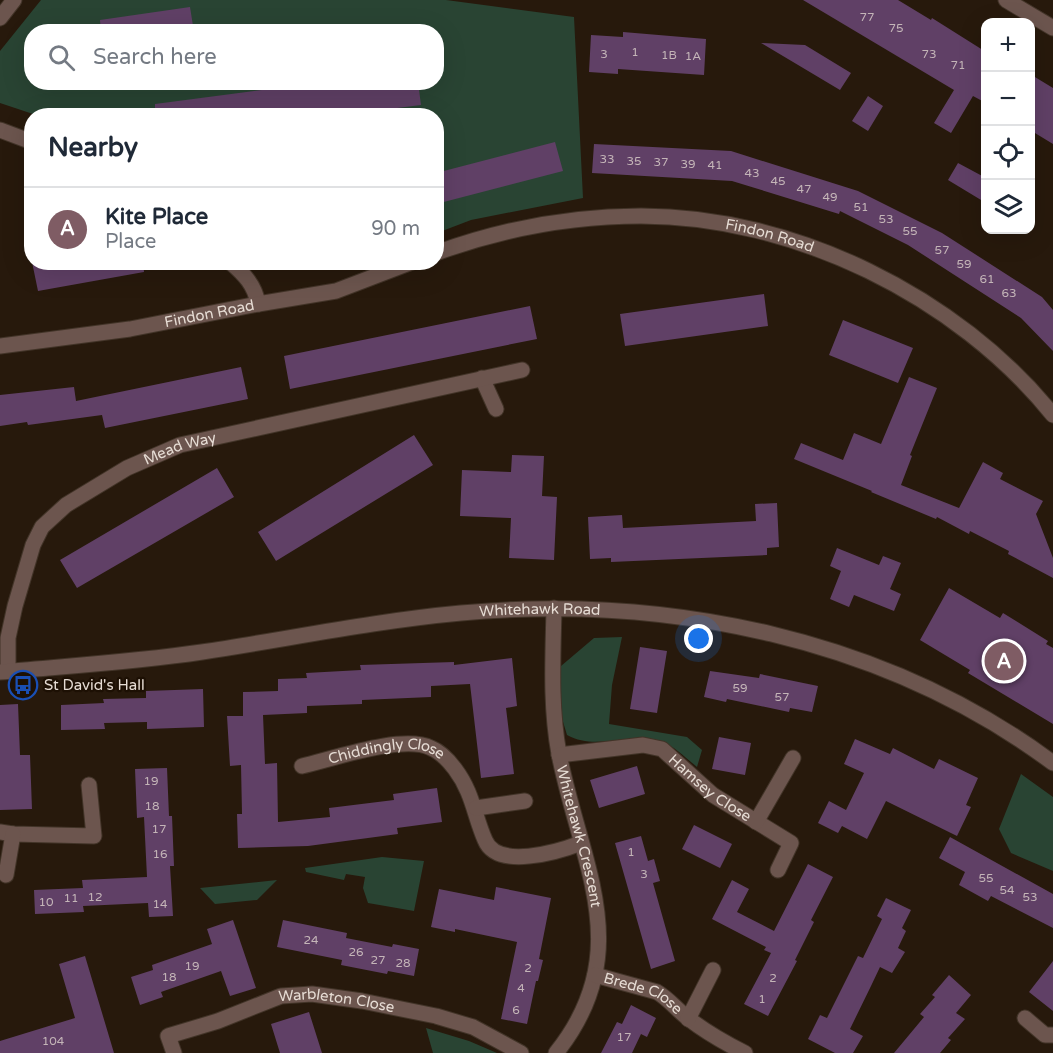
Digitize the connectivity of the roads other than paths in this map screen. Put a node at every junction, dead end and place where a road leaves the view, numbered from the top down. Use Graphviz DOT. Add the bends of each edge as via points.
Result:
graph roads {
  1 [pos="14,0"];
  2 [pos="1006,0"];
  3 [pos="0,18"];
  4 [pos="1053,28"];
  5 [pos="0,130"];
  6 [pos="24,139"];
  7 [pos="444,252"];
  8 [pos="239,270"];
  9 [pos="391,270"];
  10 [pos="258,304"];
  11 [pos="0,346"];
  12 [pos="522,370"];
  13 [pos="482,378"];
  14 [pos="496,409"];
  15 [pos="1053,415"];
  16 [pos="555,608"];
  17 [pos="4,672"];
  18 [pos="559,755"];
  19 [pos="793,758"];
  20 [pos="1053,763"];
  21 [pos="302,766"];
  22 [pos="89,785"];
  23 [pos="525,801"];
  24 [pos="476,808"];
  25 [pos="756,822"];
  26 [pos="6,833"];
  27 [pos="581,843"];
  28 [pos="778,870"];
  29 [pos="6,875"];
  30 [pos="714,970"];
  31 [pos="595,975"];
  32 [pos="688,1018"];
  33 [pos="1024,1018"];
  34 [pos="1053,1035"];
  35 [pos="174,1053"];
  36 [pos="521,1053"];
  37 [pos="556,1053"];
  38 [pos="745,1053"];
  1 -- 3 [label="street"];
  2 -- 4 [label="street"];
  5 -- 6 [label="street"];
  7 -- 15 [label="street, Findon Road" via="523,227 587,218 642,216 695,220 770,235 839,256 932,306 991,350"];
  8 -- 10 [label="street" via="255,290"];
  9 -- 10 [label="street, Findon Road" via="336,291"];
  10 -- 11 [label="street, Findon Road" via="130,329"];
  12 -- 13 [label="street, Mead Way"];
  13 -- 14 [label="street"];
  13 -- 17 [label="street, Mead Way" via="180,445 127,468 58,511 37,535 15,606"];
  16 -- 17 [label="street, Whitehawk Road" via="378,622 201,652"];
  16 -- 18 [label="street, Whitehawk Crescent" via="553,714"];
  16 -- 20 [label="street, Whitehawk Road" via="680,617 751,630 840,654 890,672 964,707"];
  18 -- 25 [label="street, Hamsey Close" via="643,745 662,749 713,795"];
  18 -- 27 [label="street, Whitehawk Crescent"];
  19 -- 25 [label="street, Hamsey Close"];
  21 -- 24 [label="street, Chiddingly Close" via="392,744 416,744 431,748 448,760 462,778"];
  22 -- 26 [label="street" via="94,836"];
  23 -- 24 [label="street"];
  24 -- 27 [label="street, Chiddingly Close" via="485,842 492,851 504,856 564,850"];
  25 -- 28 [label="street, Hamsey Close" via="791,843"];
  26 -- 29 [label="street"];
  27 -- 31 [label="street, Whitehawk Crescent" via="598,907 600,932"];
  30 -- 32 [label="street, Brede Close"];
  31 -- 32 [label="street, Brede Close" via="657,992"];
  31 -- 37 [label="street, Whitehawk Crescent" via="581,1012"];
  32 -- 38 [label="street, Brede Close"];
  33 -- 34 [label="street" via="1045,1035"];
  35 -- 36 [label="street, Warbleton Close" via="168,1036 281,996 312,993 436,1016 473,1027"];
}
